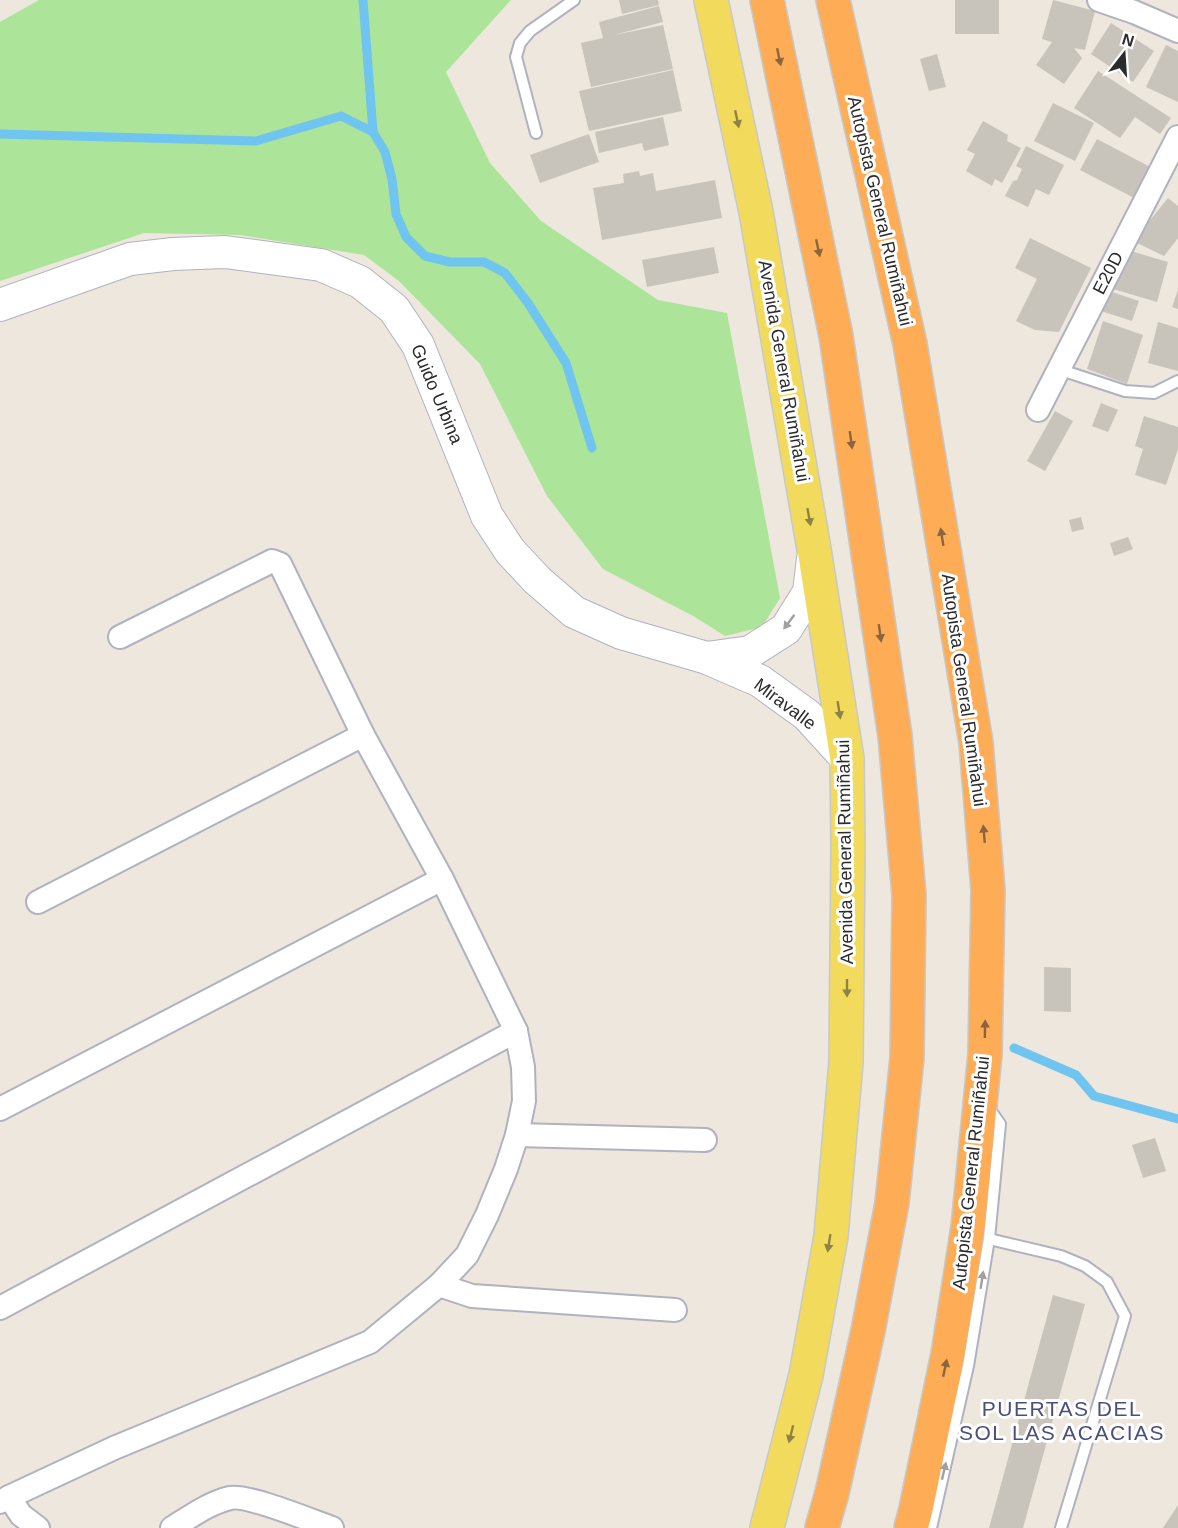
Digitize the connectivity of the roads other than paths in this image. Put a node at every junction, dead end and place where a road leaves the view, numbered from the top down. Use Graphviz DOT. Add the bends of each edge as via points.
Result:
graph roads {
  1 [pos="574,0"];
  2 [pos="711,0"];
  3 [pos="767,0"];
  4 [pos="833,0"];
  5 [pos="1099,0"];
  6 [pos="1178,31"];
  7 [pos="536,133"];
  8 [pos="1178,137"];
  9 [pos="0,305"];
  10 [pos="1059,369"];
  11 [pos="1178,381"];
  12 [pos="1038,410"];
  13 [pos="814,549"];
  14 [pos="120,638"];
  15 [pos="707,658"];
  16 [pos="363,735"];
  17 [pos="846,759"];
  18 [pos="442,879"];
  19 [pos="38,902"];
  20 [pos="516,1031"];
  21 [pos="980,1097"];
  22 [pos="0,1109"];
  23 [pos="517,1135"];
  24 [pos="705,1140"];
  25 [pos="989,1239"];
  26 [pos="440,1286"];
  27 [pos="0,1308"];
  28 [pos="675,1310"];
  29 [pos="4,1499"];
  30 [pos="38,1528"];
  31 [pos="172,1528"];
  32 [pos="332,1528"];
  33 [pos="767,1528"];
  34 [pos="822,1528"];
  35 [pos="911,1528"];
  36 [pos="931,1528"];
  37 [pos="1061,1528"];
  1 -- 7 [label="lane" via="530,30 520,43 516,57"];
  2 -- 13 [label="main road, Avenida General Rumiñahui, one-way" via="756,212"];
  3 -- 34 [label="highway, one-way" via="836,336 895,736 909,895 907,1058 892,1203 868,1331"];
  21 -- 4 [label="highway, Autopista General Rumiñahui, one-way" via="985,1054 988,890 975,742 910,344"];
  5 -- 6 [label="street"];
  8 -- 10 [label="street, E20D"];
  9 -- 15 [label="street, Guido Urbina" via="129,259 173,254 225,252 321,265 360,282 394,309 418,345 487,516 537,580 574,612 621,633"];
  10 -- 11 [label="lane" via="1125,391 1154,393"];
  10 -- 12 [label="street, E20D"];
  13 -- 15 [label="street, Miravalle, one-way" via="809,592 786,629 750,652"];
  13 -- 17 [label="main road, Avenida General Rumiñahui, one-way"];
  14 -- 16 [label="street" via="276,562"];
  15 -- 17 [label="street, Miravalle" via="760,681 807,716"];
  16 -- 18 [label="street"];
  16 -- 19 [label="street"];
  17 -- 33 [label="main road, Avenida General Rumiñahui, one-way" via="846,1062 831,1236 806,1375"];
  18 -- 20 [label="street"];
  18 -- 22 [label="street"];
  20 -- 23 [label="street" via="524,1101"];
  20 -- 27 [label="street"];
  21 -- 25 [label="lane" via="1000,1124"];
  35 -- 21 [label="highway, Autopista General Rumiñahui, one-way" via="948,1354 968,1227"];
  23 -- 24 [label="street"];
  23 -- 26 [label="street" via="488,1215 467,1255"];
  36 -- 25 [label="lane, one-way" via="968,1366"];
  25 -- 37 [label="lane" via="1061,1256 1085,1266 1107,1282 1125,1316"];
  26 -- 28 [label="street" via="472,1296"];
  26 -- 29 [label="street" via="370,1342 114,1448"];
  29 -- 30 [label="street"];
  31 -- 32 [label="street" via="232,1497 250,1499"];
}
